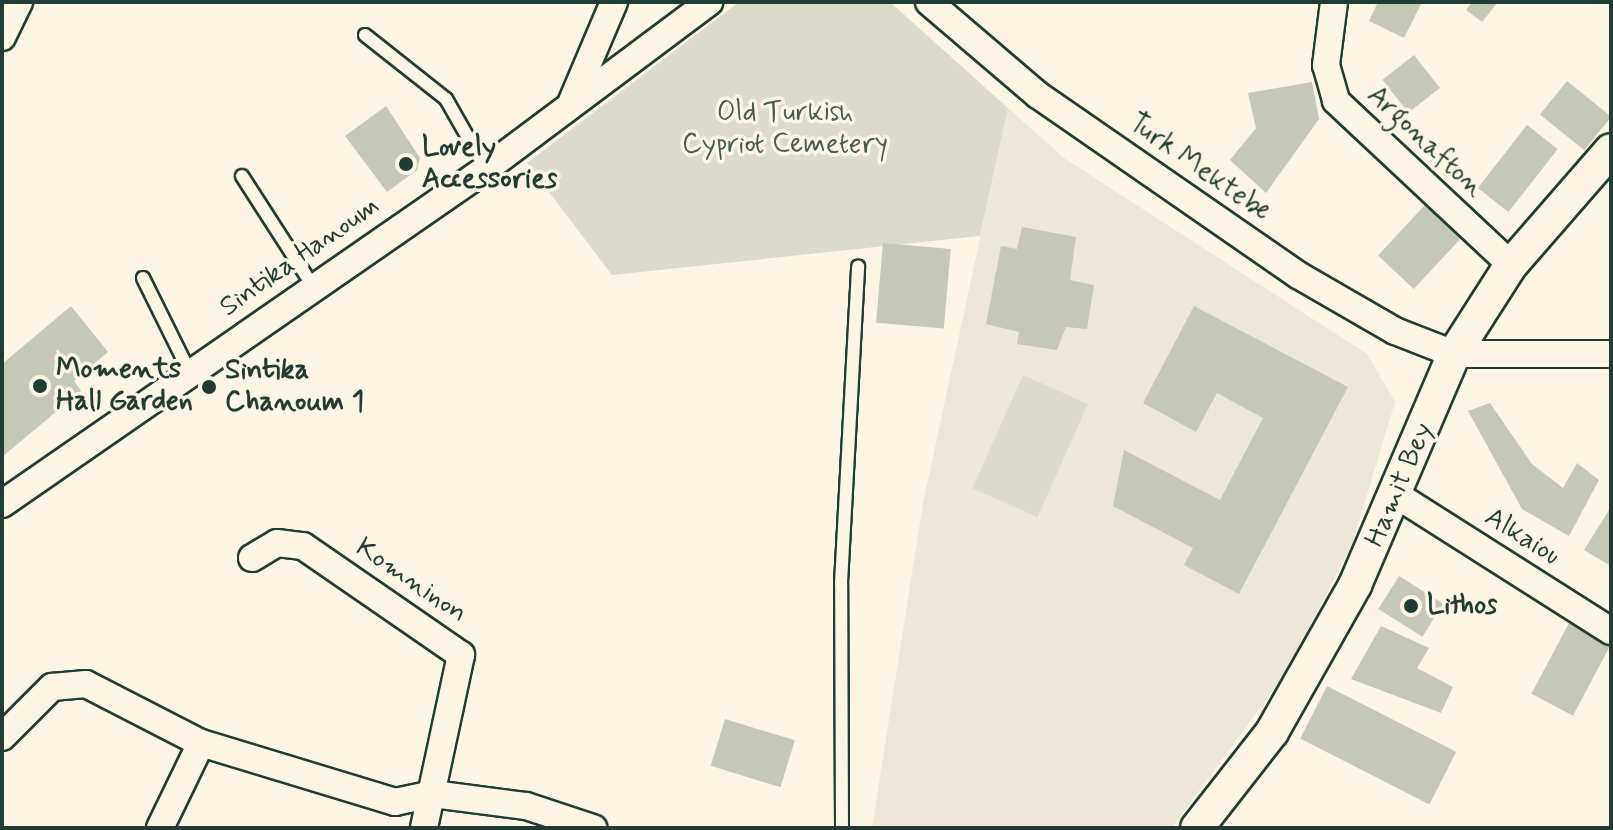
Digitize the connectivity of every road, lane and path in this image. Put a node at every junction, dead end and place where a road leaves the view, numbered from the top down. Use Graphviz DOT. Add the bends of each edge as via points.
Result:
graph roads {
  1 [pos="19,2"];
  2 [pos="614,2"];
  3 [pos="709,2"];
  4 [pos="929,2"];
  5 [pos="1334,2"];
  6 [pos="365,35"];
  7 [pos="2,37"];
  8 [pos="571,102"];
  9 [pos="1611,150"];
  10 [pos="486,169"];
  11 [pos="242,176"];
  12 [pos="1511,265"];
  13 [pos="858,266"];
  14 [pos="143,278"];
  15 [pos="313,286"];
  16 [pos="1454,354"];
  17 [pos="1611,354"];
  18 [pos="190,373"];
  19 [pos="1398,496"];
  20 [pos="2,504"];
  21 [pos="252,558"];
  22 [pos="1611,631"];
  23 [pos="2,737"];
  24 [pos="201,743"];
  25 [pos="433,794"];
  26 [pos="160,828"];
  27 [pos="424,828"];
  28 [pos="593,828"];
  29 [pos="842,828"];
  30 [pos="1197,828"];
  1 -- 7 [label="street"];
  2 -- 8 [label="street"];
  3 -- 8 [label="street, Sintika Hanoum"];
  4 -- 16 [label="street, Turk Mektebe" via="1038,95 1298,275 1395,331"];
  5 -- 12 [label="street, Argonafton" via="1326,65 1336,101"];
  6 -- 10 [label="lane" via="446,99"];
  8 -- 10 [label="street, Sintika Hanoum"];
  9 -- 12 [label="street, Hamit Bey"];
  10 -- 15 [label="street, Sintika Hanoum"];
  11 -- 15 [label="lane"];
  12 -- 16 [label="street, Hamit Bey"];
  13 -- 29 [label="lane" via="841,583"];
  14 -- 18 [label="lane"];
  15 -- 18 [label="street, Sintika Hanoum"];
  16 -- 17 [label="street"];
  16 -- 19 [label="street, Hamit Bey"];
  18 -- 20 [label="street, Sintika Hanoum"];
  19 -- 22 [label="street, Alkaiou"];
  19 -- 30 [label="street, Hamit Bey" via="1272,732"];
  21 -- 25 [label="street, Komninon" via="277,543 303,546 461,655"];
  23 -- 24 [label="street" via="30,702 68,682 128,703"];
  24 -- 25 [label="street" via="395,802"];
  24 -- 26 [label="street"];
  25 -- 27 [label="street, Komninon"];
  25 -- 28 [label="street" via="526,806"];
}
